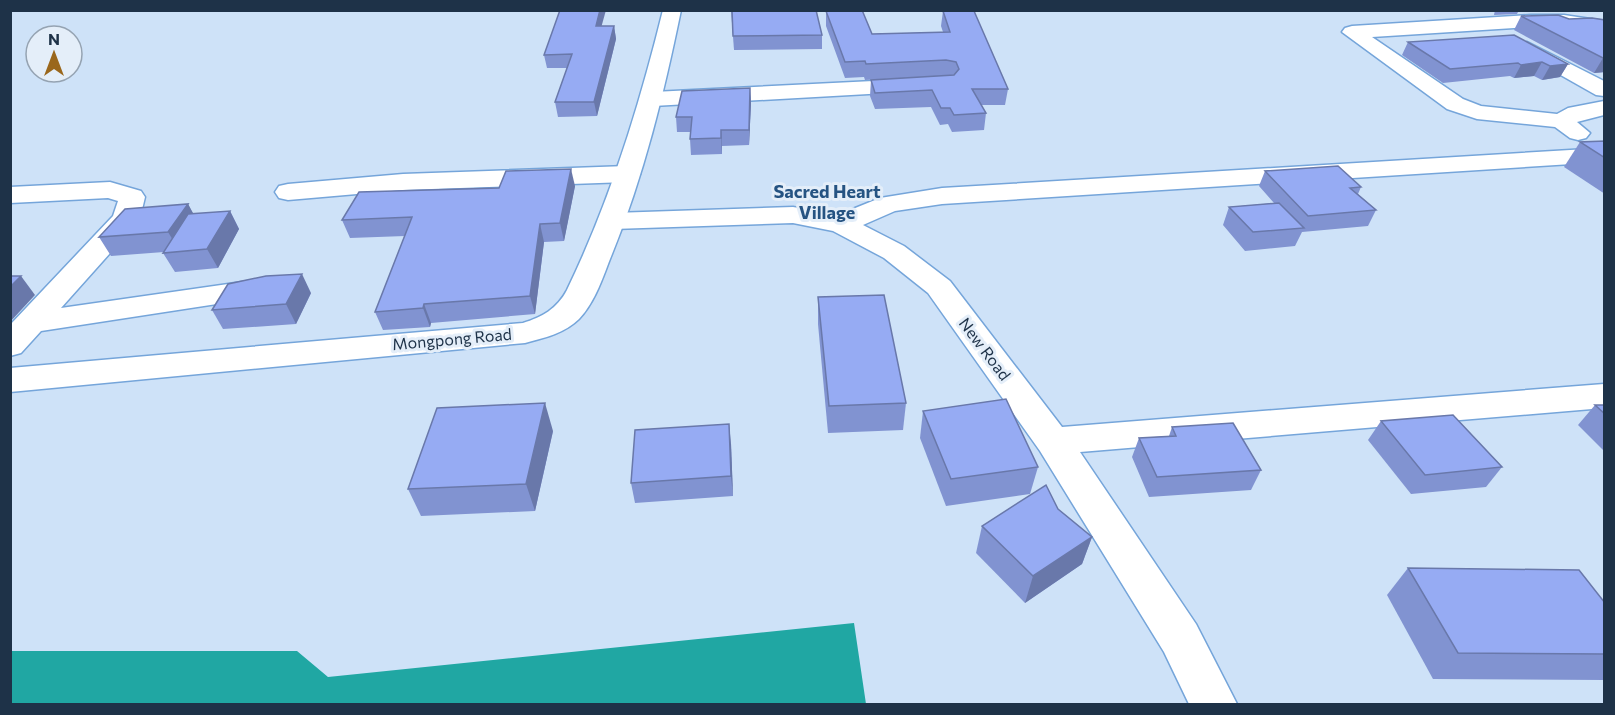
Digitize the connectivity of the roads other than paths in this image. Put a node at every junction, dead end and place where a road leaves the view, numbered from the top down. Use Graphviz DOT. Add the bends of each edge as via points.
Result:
graph roads {
  1 [pos="672,10"];
  2 [pos="1485,25"];
  3 [pos="1605,27"];
  4 [pos="933,85"];
  5 [pos="1605,90"];
  6 [pos="653,99"];
  7 [pos="1605,108"];
  8 [pos="1561,121"];
  9 [pos="1605,153"];
  10 [pos="627,174"];
  11 [pos="288,192"];
  12 [pos="10,195"];
  13 [pos="613,221"];
  14 [pos="841,224"];
  15 [pos="263,288"];
  16 [pos="33,322"];
  17 [pos="10,345"];
  18 [pos="10,380"];
  19 [pos="1605,396"];
  20 [pos="1053,441"];
  21 [pos="1213,705"];
  1 -- 6 [label="street, Mongpong Road"];
  2 -- 3 [label="street" via="1553,21"];
  2 -- 5 [label="street"];
  2 -- 8 [label="street" via="1352,32 1455,104 1477,112"];
  4 -- 6 [label="street"];
  6 -- 10 [label="street, Mongpong Road"];
  7 -- 8 [label="street" via="1576,113"];
  8 -- 9 [label="street"];
  9 -- 14 [label="street" via="942,196 889,204"];
  10 -- 11 [label="street" via="426,181"];
  10 -- 13 [label="street, Mongpong Road"];
  12 -- 16 [label="street" via="110,190 132,197 126,218"];
  13 -- 14 [label="street, New Road" via="793,215"];
  13 -- 18 [label="street, Mongpong Road" via="578,299 551,325 525,333"];
  14 -- 20 [label="street, New Road" via="894,252 939,287"];
  15 -- 16 [label="street"];
  16 -- 17 [label="street"];
  19 -- 20 [label="street"];
  20 -- 21 [label="street, New Road" via="1180,638"];
}
